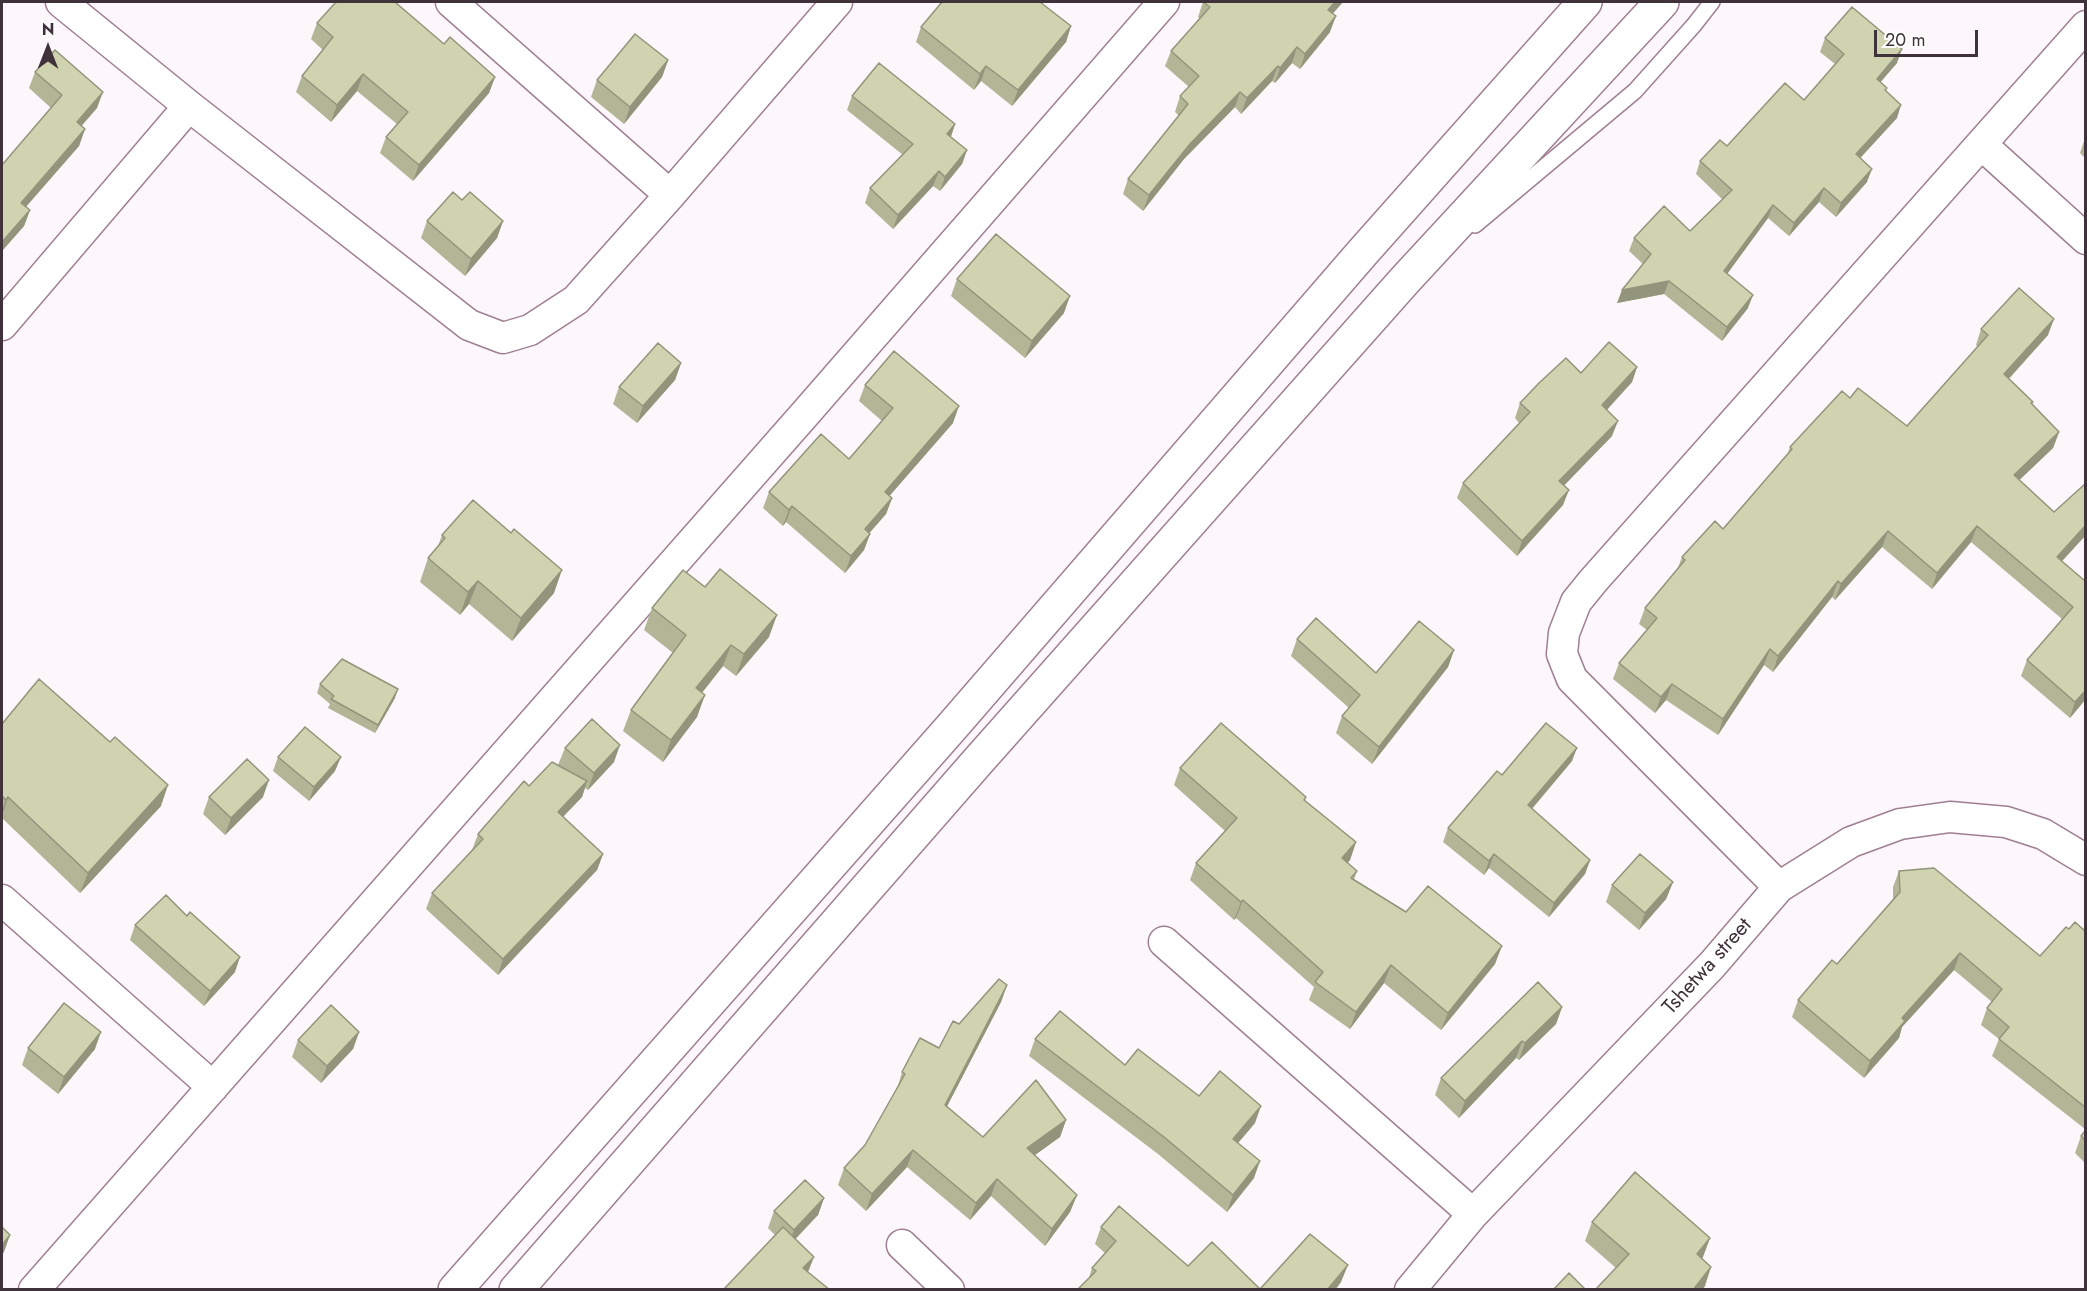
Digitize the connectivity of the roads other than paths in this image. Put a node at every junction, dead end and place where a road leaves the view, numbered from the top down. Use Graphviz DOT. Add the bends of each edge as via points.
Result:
graph roads {
  1 [pos="61,2"];
  2 [pos="451,2"];
  3 [pos="837,2"];
  4 [pos="1164,2"];
  5 [pos="1585,2"];
  6 [pos="1662,2"];
  7 [pos="1712,2"];
  8 [pos="2085,27"];
  9 [pos="189,106"];
  10 [pos="1981,144"];
  11 [pos="670,195"];
  12 [pos="2085,239"];
  13 [pos="1405,280"];
  14 [pos="2,325"];
  15 [pos="2085,860"];
  16 [pos="1779,887"];
  17 [pos="2,900"];
  18 [pos="1164,942"];
  19 [pos="213,1087"];
  20 [pos="1473,1214"];
  21 [pos="902,1245"];
  22 [pos="34,1290"];
  23 [pos="455,1290"];
  24 [pos="516,1290"];
  25 [pos="949,1290"];
  26 [pos="1410,1290"];
  1 -- 9 [label="street"];
  2 -- 11 [label="street"];
  3 -- 11 [label="street"];
  4 -- 19 [label="street"];
  5 -- 23 [label="main road"];
  6 -- 13 [label="main road"];
  7 -- 13 [label="lane" via="1635,91"];
  8 -- 10 [label="street"];
  9 -- 11 [label="street" via="469,325 503,338 530,330 576,300"];
  9 -- 14 [label="street"];
  10 -- 12 [label="street"];
  10 -- 16 [label="street" via="1593,581 1576,602 1564,633 1562,654 1572,679"];
  13 -- 24 [label="main road"];
  15 -- 16 [label="street, Tshetwa street" via="2043,834 2006,822 1950,818 1900,824 1851,842"];
  16 -- 20 [label="street, Tshetwa street" via="1712,965"];
  17 -- 19 [label="street"];
  18 -- 20 [label="street"];
  19 -- 22 [label="street"];
  20 -- 26 [label="street, Tshetwa street"];
  21 -- 25 [label="street"];
}
